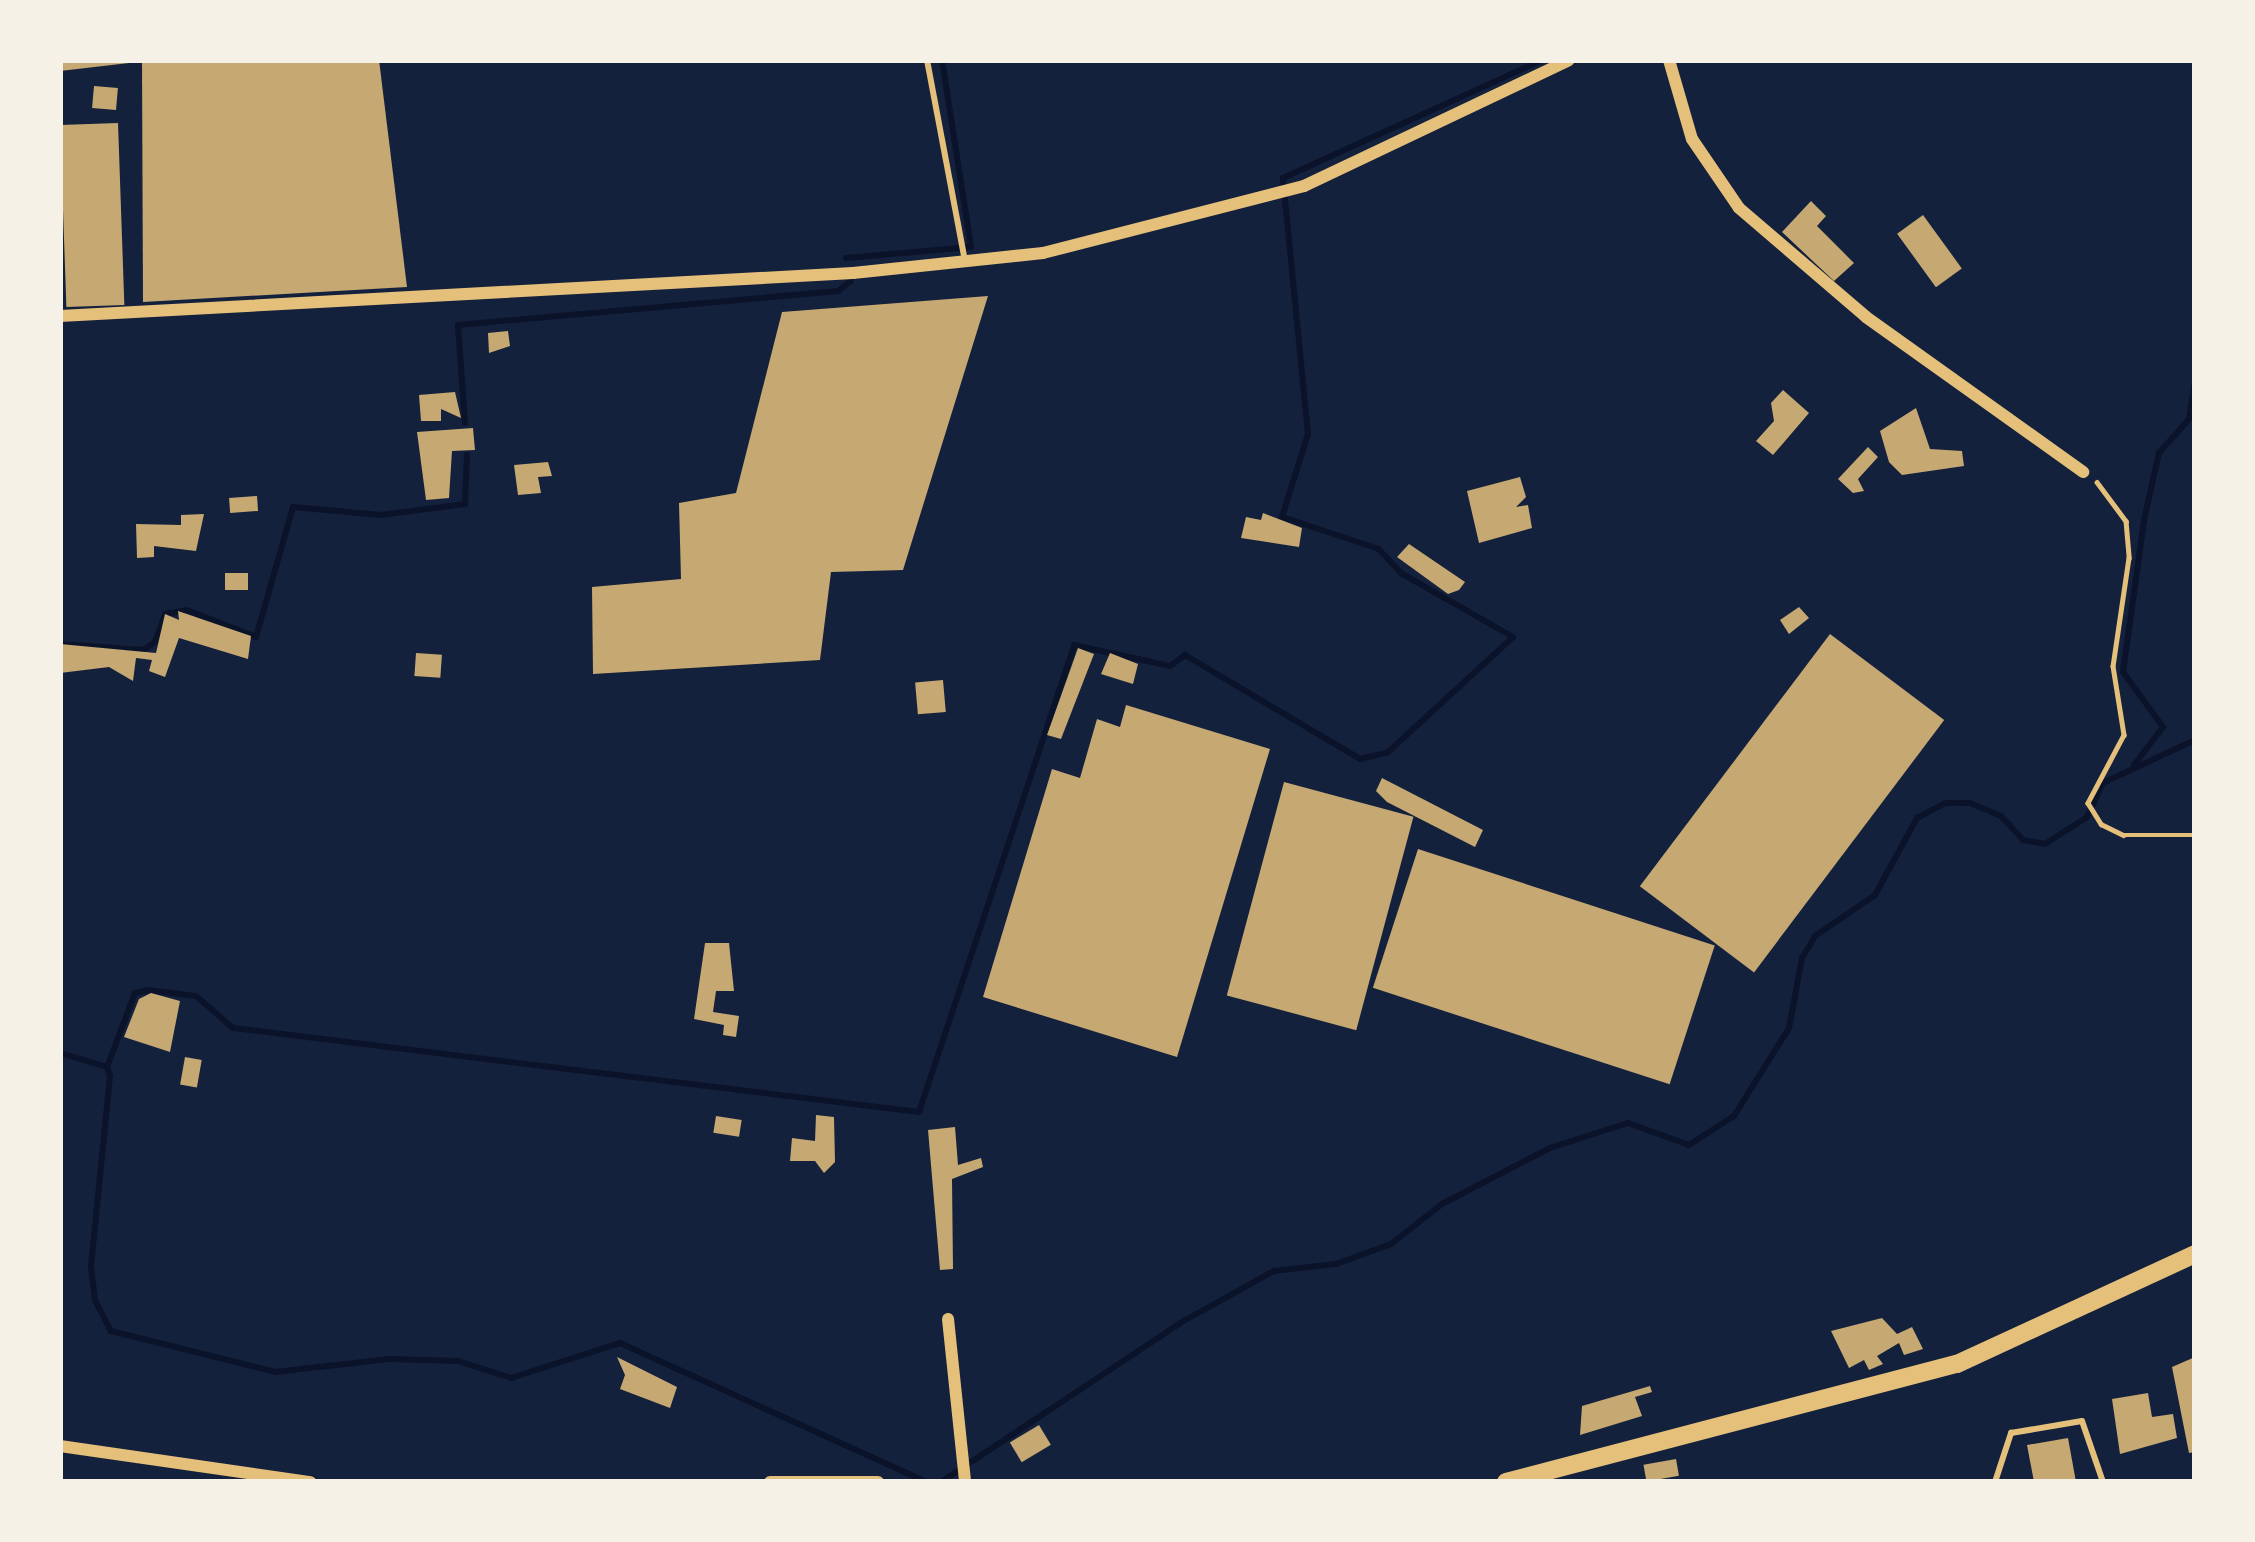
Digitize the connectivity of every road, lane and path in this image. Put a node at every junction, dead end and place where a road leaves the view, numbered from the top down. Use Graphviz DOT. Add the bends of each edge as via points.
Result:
graph roads {
  1 [pos="927,60"];
  2 [pos="1569,60"];
  3 [pos="1669,60"];
  4 [pos="964,256"];
  5 [pos="60,316"];
  6 [pos="2084,472"];
  7 [pos="2195,835"];
  8 [pos="2195,1254"];
  9 [pos="948,1319"];
  10 [pos="60,1446"];
  11 [pos="963,1474"];
  12 [pos="310,1482"];
  13 [pos="770,1482"];
  14 [pos="878,1482"];
  15 [pos="1506,1482"];
  16 [pos="1995,1482"];
  17 [pos="2103,1482"];
  1 -- 4 [label="lane"];
  2 -- 4 [label="street" via="1304,186 1173,225"];
  3 -- 6 [label="street" via="1692,139 1739,208 1866,317"];
  4 -- 5 [label="street" via="550,292"];
  6 -- 7 [label="path" via="2124,513 2129,558 2114,666 2124,735 2088,803 2101,824 2124,836"];
  8 -- 15 [label="main road" via="1957,1364"];
  9 -- 11 [label="street"];
  10 -- 12 [label="street"];
  13 -- 14 [label="street"];
  16 -- 17 [label="lane" via="2011,1433 2082,1421"];
}
